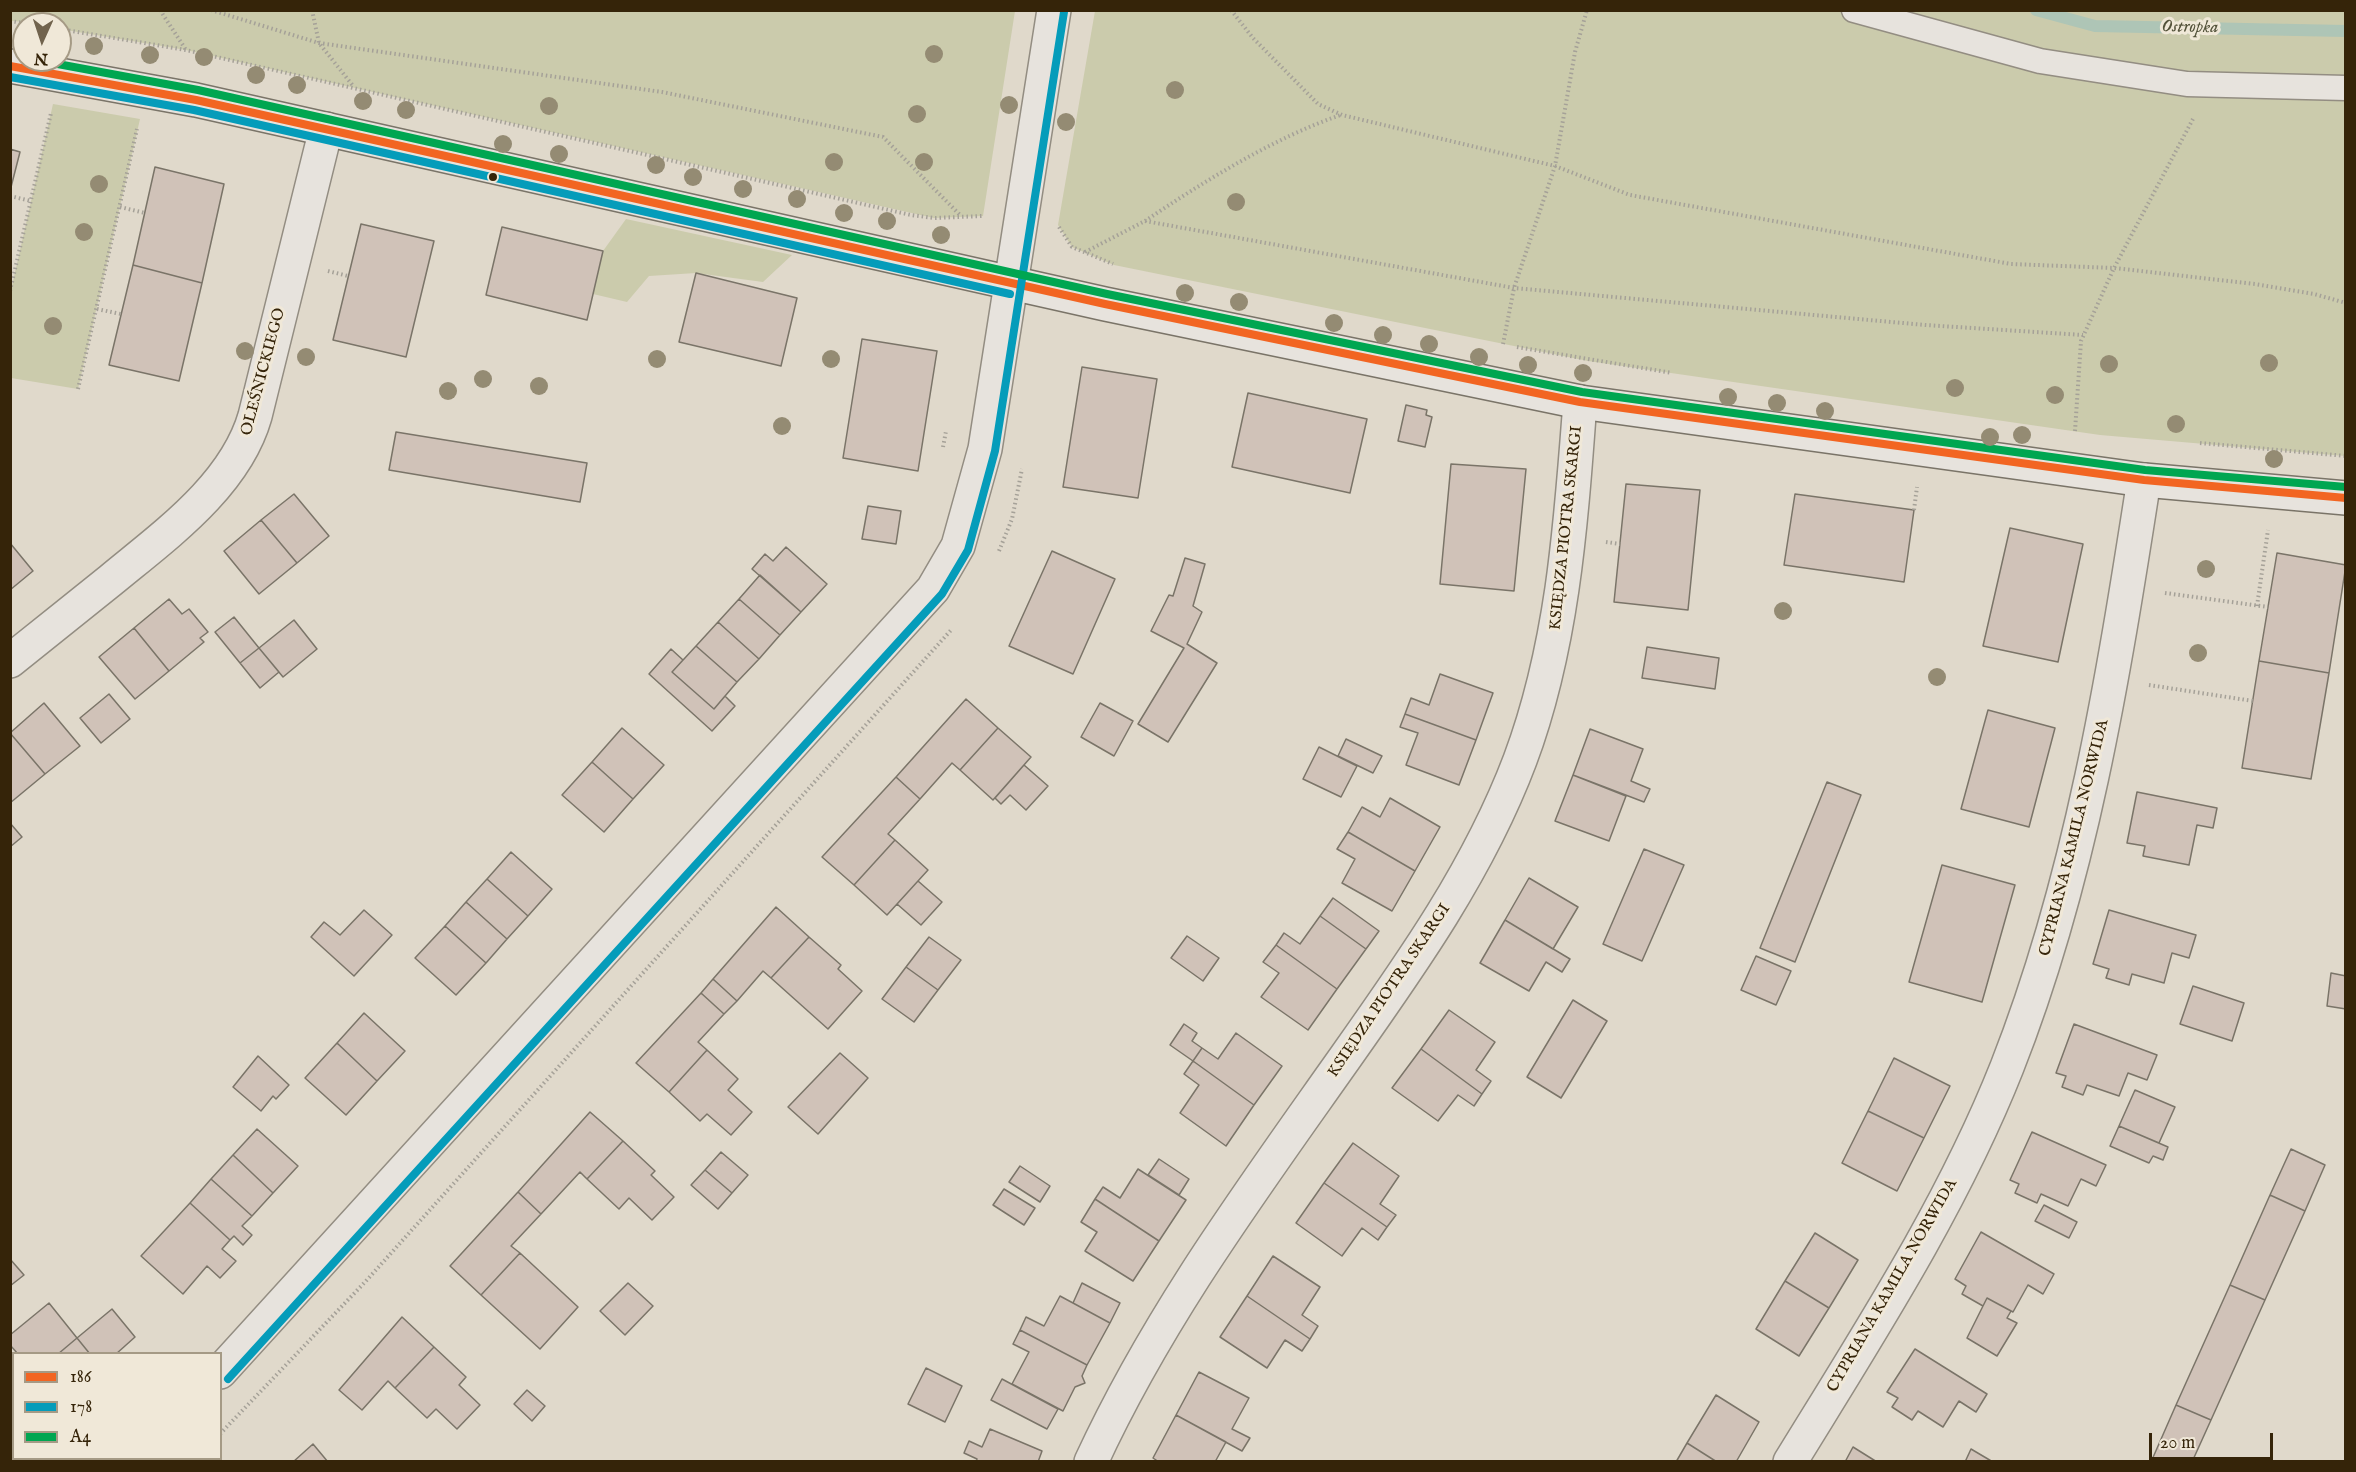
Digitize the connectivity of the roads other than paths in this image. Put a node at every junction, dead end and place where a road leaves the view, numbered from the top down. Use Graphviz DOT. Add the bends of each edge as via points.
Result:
graph roads {
  1 [pos="1054,10"];
  2 [pos="1854,10"];
  3 [pos="10,66"];
  4 [pos="2346,88"];
  5 [pos="326,129"];
  6 [pos="1012,284"];
  7 [pos="1580,402"];
  8 [pos="2144,480"];
  9 [pos="2346,498"];
  10 [pos="10,662"];
  11 [pos="222,1370"];
  12 [pos="1091,1461"];
  13 [pos="1790,1461"];
  1 -- 6 [label="street"];
  2 -- 4 [label="lane" via="2040,62 2187,84"];
  3 -- 5 [label="street" via="196,100"];
  5 -- 6 [label="street"];
  5 -- 10 [label="street, OLEŚNICKIEGO" via="255,416 241,450 205,496 156,542"];
  6 -- 7 [label="street"];
  6 -- 11 [label="street" via="975,492 958,546 933,589"];
  7 -- 8 [label="street"];
  7 -- 12 [label="street, KSIĘDZA PIOTRA SKARGI" via="1554,642 1536,713 1500,809 1433,932 1218,1238 1128,1386"];
  8 -- 9 [label="street"];
  8 -- 13 [label="street, CYPRIANA KAMILA NORWIDA" via="2107,706 2066,888 2008,1066 1916,1250"];
}
